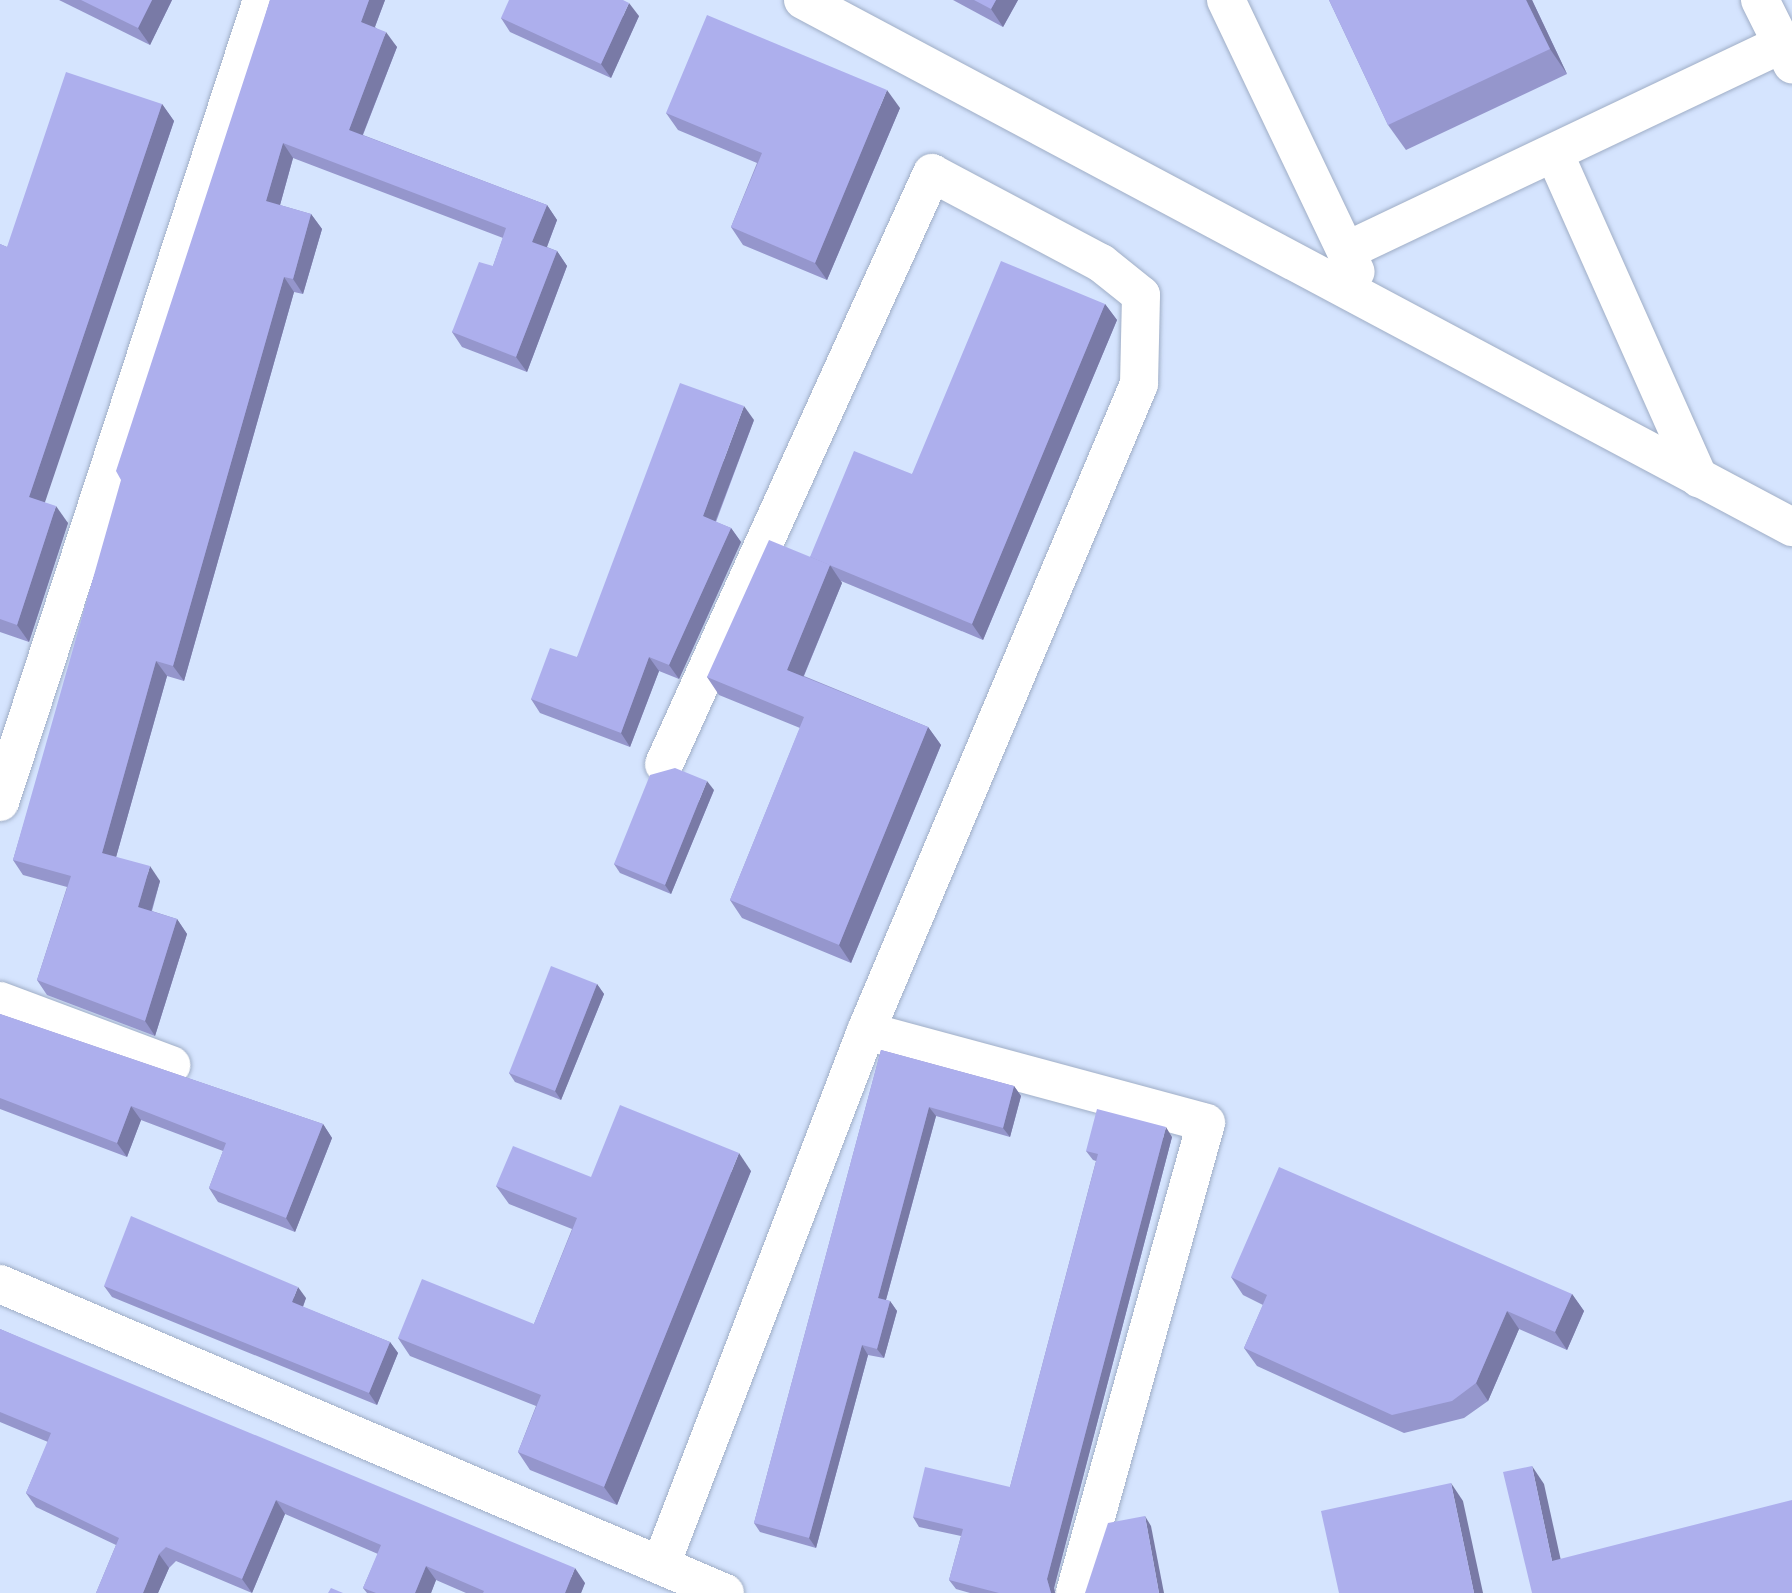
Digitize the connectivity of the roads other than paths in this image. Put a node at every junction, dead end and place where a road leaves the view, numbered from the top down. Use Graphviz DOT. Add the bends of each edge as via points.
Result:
graph roads {
  1 [pos="262,0"];
  2 [pos="803,0"];
  3 [pos="1226,0"];
  4 [pos="1760,0"];
  5 [pos="1786,54"];
  6 [pos="1555,155"];
  7 [pos="1346,251"];
  8 [pos="1371,303"];
  9 [pos="1699,478"];
  10 [pos="1792,527"];
  11 [pos="664,764"];
  12 [pos="0,802"];
  13 [pos="0,1001"];
  14 [pos="866,1031"];
  15 [pos="171,1065"];
  16 [pos="0,1284"];
  17 [pos="662,1562"];
  18 [pos="725,1593"];
  19 [pos="1075,1593"];
  1 -- 12 [label="street"];
  2 -- 8 [label="street"];
  3 -- 7 [label="street"];
  4 -- 5 [label="street"];
  5 -- 6 [label="street"];
  6 -- 7 [label="street"];
  6 -- 9 [label="street"];
  7 -- 8 [label="street"];
  8 -- 9 [label="street"];
  9 -- 10 [label="street"];
  11 -- 14 [label="street" via="932,173 1101,263 1141,295 1139,384"];
  13 -- 15 [label="street"];
  14 -- 17 [label="street"];
  14 -- 19 [label="street" via="1206,1123"];
  16 -- 17 [label="street"];
  17 -- 18 [label="street"];
}
